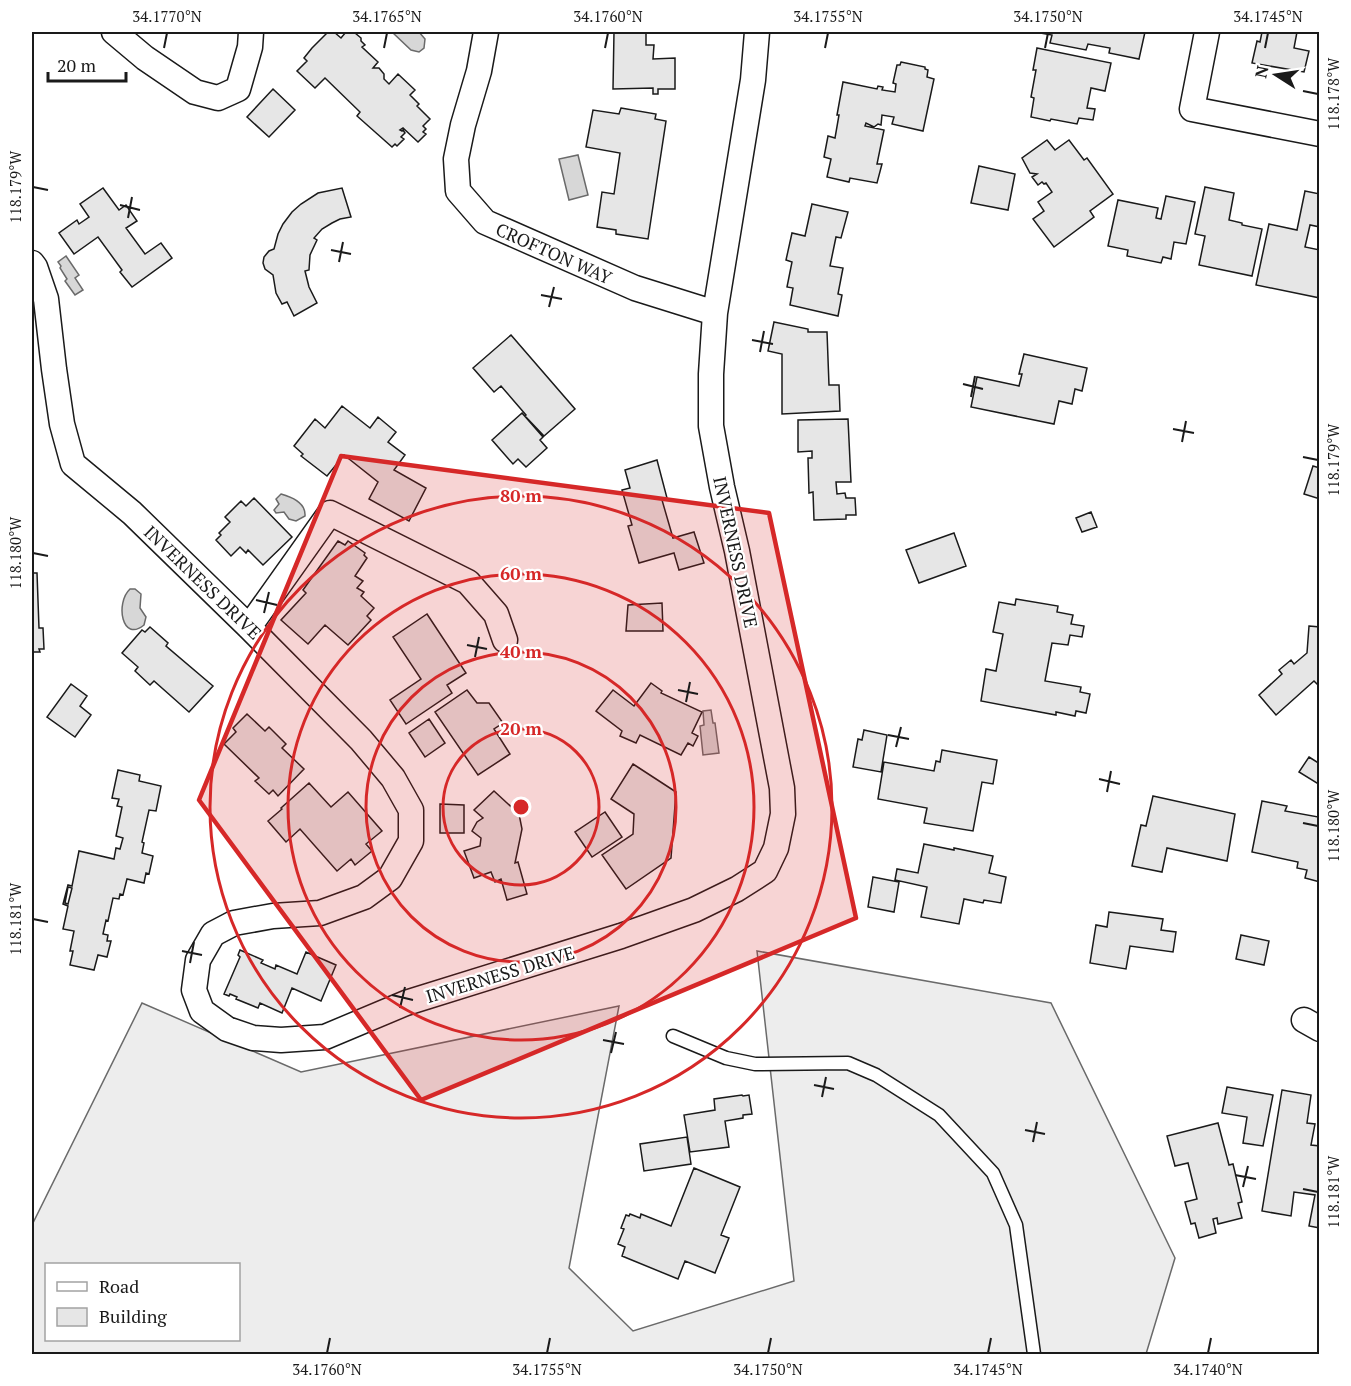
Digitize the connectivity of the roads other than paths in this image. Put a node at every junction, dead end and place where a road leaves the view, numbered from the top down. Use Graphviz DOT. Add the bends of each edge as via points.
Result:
graph roads {
  1 [pos="114,32"];
  2 [pos="251,32"];
  3 [pos="486,32"];
  4 [pos="757,32"];
  5 [pos="1207,32"];
  6 [pos="1320,134"];
  7 [pos="32,263"];
  8 [pos="715,313"];
  9 [pos="249,627"];
  10 [pos="506,640"];
  11 [pos="673,1036"];
  12 [pos="1034,1354"];
  1 -- 2 [label="street" via="195,92 218,98 238,88"];
  3 -- 8 [label="street, CROFTON WAY" via="456,159 458,191 485,222 635,288"];
  4 -- 8 [label="street, INVERNESS DRIVE" via="753,80"];
  5 -- 6 [label="street" via="1192,109"];
  7 -- 9 [label="street, INVERNESS DRIVE" via="46,299 62,424 73,464 132,513"];
  8 -- 9 [label="street, INVERNESS DRIVE" via="711,426 782,788 783,814 776,848 765,871 694,910 406,1003 325,1037 253,1038 227,1029 202,1011 195,990 198,960 213,934 234,923 320,913 364,897 390,878 411,842 411,810 393,778 361,740"];
  9 -- 10 [label="street" via="330,513 468,582 496,614"];
  11 -- 12 [label="lane" via="726,1058 754,1064 848,1063 876,1075 939,1115 993,1173 1016,1225"];
}
